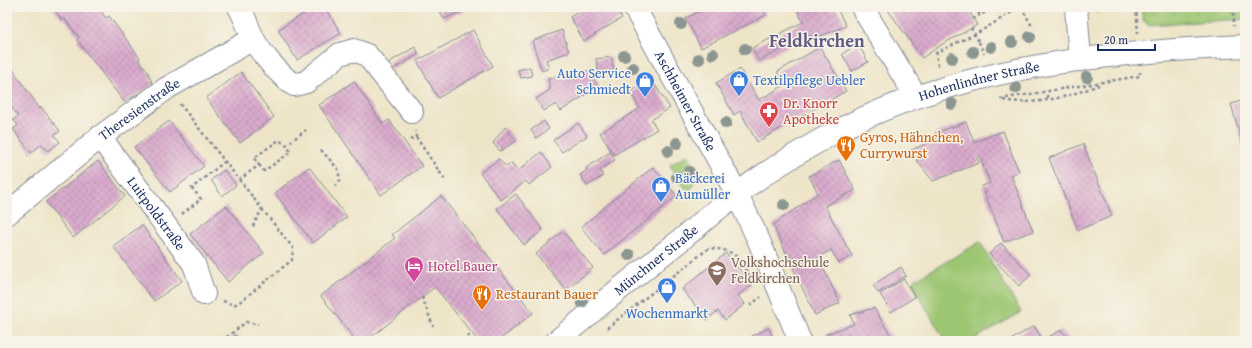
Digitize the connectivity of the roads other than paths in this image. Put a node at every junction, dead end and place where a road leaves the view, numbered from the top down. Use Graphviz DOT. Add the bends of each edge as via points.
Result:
graph roads {
  1 [pos="239,7"];
  2 [pos="634,7"];
  3 [pos="862,7"];
  4 [pos="1076,7"];
  5 [pos="253,39"];
  6 [pos="1245,46"];
  7 [pos="1080,60"];
  8 [pos="916,97"];
  9 [pos="412,112"];
  10 [pos="100,137"];
  11 [pos="737,194"];
  12 [pos="7,214"];
  13 [pos="204,294"];
  14 [pos="557,341"];
  15 [pos="800,341"];
  1 -- 5 [label="street"];
  2 -- 11 [label="street, Aschheimer Straße"];
  3 -- 8 [label="street"];
  4 -- 7 [label="street"];
  5 -- 9 [label="street" via="282,76 294,85 306,82 340,54 354,50 367,55"];
  5 -- 10 [label="street, Theresienstraße" via="167,88"];
  6 -- 7 [label="street, Hohenlindner Straße" via="1140,52"];
  7 -- 8 [label="street, Hohenlindner Straße" via="1022,68 961,82"];
  8 -- 11 [label="street, Hohenlindner Straße" via="839,130 780,164"];
  10 -- 12 [label="street, Theresienstraße"];
  10 -- 13 [label="street, Luitpoldstraße" via="194,264"];
  11 -- 14 [label="street, Münchner Straße"];
  11 -- 15 [label="street, Aschheimer Straße"];
}
